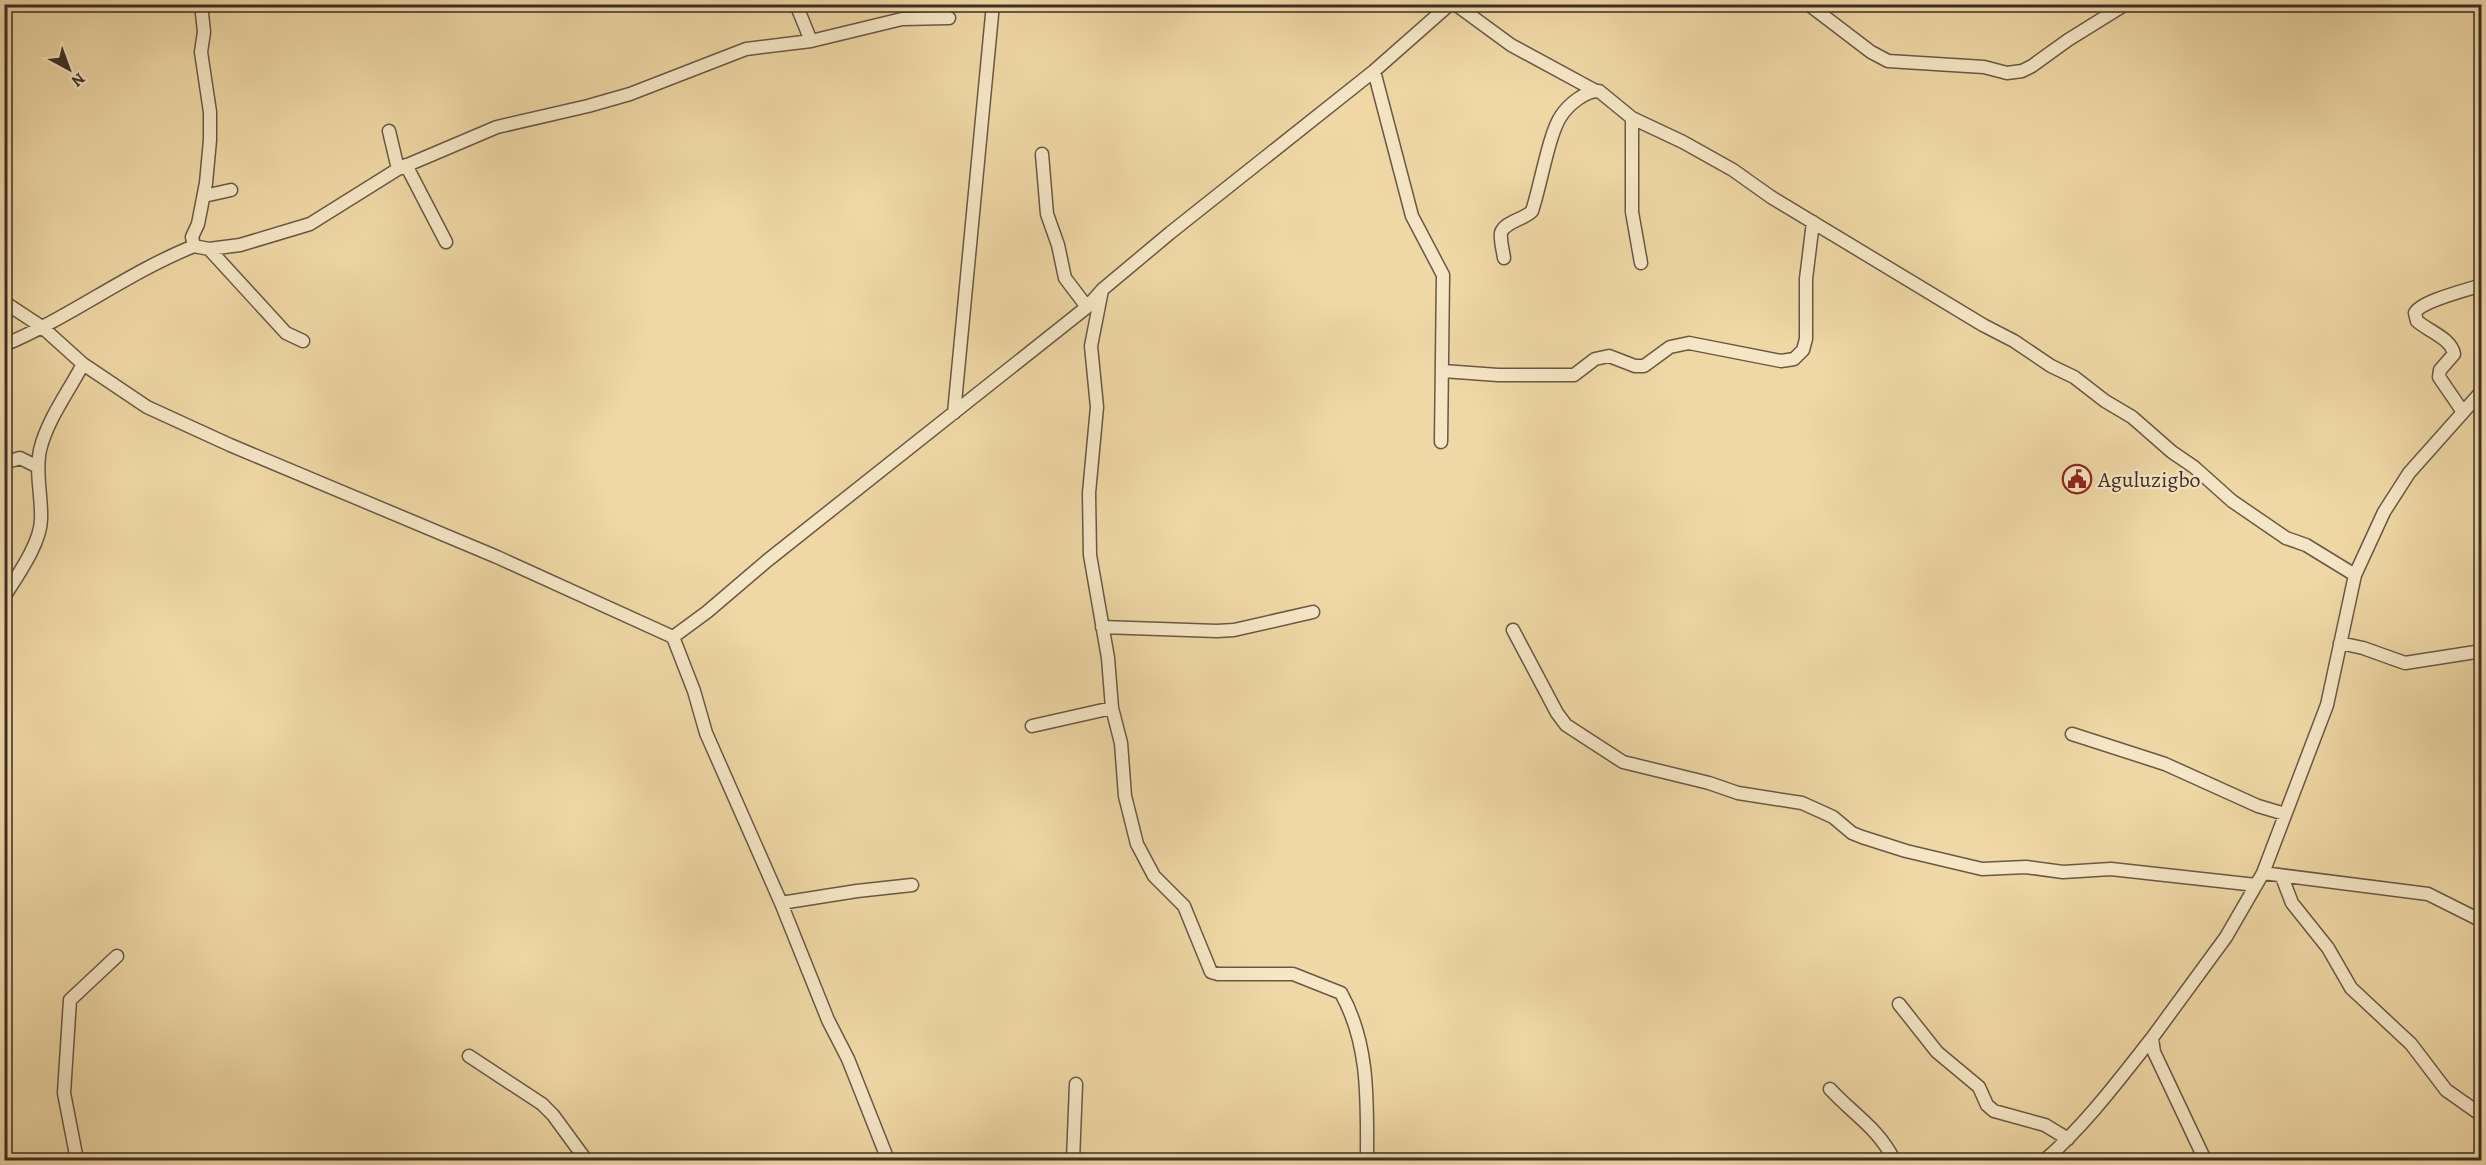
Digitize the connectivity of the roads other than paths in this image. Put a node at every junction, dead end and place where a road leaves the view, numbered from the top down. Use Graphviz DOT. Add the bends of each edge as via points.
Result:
graph roads {
  1 [pos="201,4"];
  2 [pos="796,4"];
  3 [pos="993,4"];
  4 [pos="1452,4"];
  5 [pos="1808,4"];
  6 [pos="2126,4"];
  7 [pos="949,18"];
  8 [pos="811,41"];
  9 [pos="1374,71"];
  10 [pos="1594,90"];
  11 [pos="1632,118"];
  12 [pos="389,131"];
  13 [pos="1042,154"];
  14 [pos="402,167"];
  15 [pos="231,190"];
  16 [pos="204,196"];
  17 [pos="1813,222"];
  18 [pos="446,242"];
  19 [pos="194,246"];
  20 [pos="209,249"];
  21 [pos="1504,258"];
  22 [pos="1641,263"];
  23 [pos="2481,285"];
  24 [pos="1102,289"];
  25 [pos="4,302"];
  26 [pos="1087,307"];
  27 [pos="42,327"];
  28 [pos="303,341"];
  29 [pos="4,345"];
  30 [pos="83,364"];
  31 [pos="1443,371"];
  32 [pos="2481,392"];
  33 [pos="954,412"];
  34 [pos="2463,412"];
  35 [pos="1441,442"];
  36 [pos="4,463"];
  37 [pos="38,467"];
  38 [pos="2355,575"];
  39 [pos="4,597"];
  40 [pos="1313,612"];
  41 [pos="1102,627"];
  42 [pos="1513,630"];
  43 [pos="673,637"];
  44 [pos="2340,643"];
  45 [pos="2481,651"];
  46 [pos="1112,708"];
  47 [pos="1032,726"];
  48 [pos="2072,734"];
  49 [pos="2285,814"];
  50 [pos="2282,877"];
  51 [pos="2259,879"];
  52 [pos="912,885"];
  53 [pos="781,903"];
  54 [pos="2481,921"];
  55 [pos="117,956"];
  56 [pos="1899,1004"];
  57 [pos="2152,1038"];
  58 [pos="469,1056"];
  59 [pos="1076,1084"];
  60 [pos="1830,1089"];
  61 [pos="2480,1114"];
  62 [pos="2068,1139"];
  63 [pos="77,1161"];
  64 [pos="586,1161"];
  65 [pos="888,1161"];
  66 [pos="1073,1161"];
  67 [pos="1367,1161"];
  68 [pos="1894,1161"];
  69 [pos="2045,1161"];
  70 [pos="2205,1161"];
  1 -- 16 [label="street" via="201,51 210,112"];
  2 -- 8 [label="street"];
  3 -- 33 [label="street"];
  4 -- 9 [label="street"];
  4 -- 10 [label="street" via="1511,45"];
  5 -- 6 [label="street" via="1888,61 2007,73 2032,66"];
  7 -- 8 [label="street" via="902,19"];
  8 -- 14 [label="street" via="746,49 630,94 497,127"];
  9 -- 24 [label="street"];
  9 -- 31 [label="street" via="1412,216 1443,275"];
  10 -- 11 [label="street"];
  10 -- 21 [label="street" via="1560,116 1532,211 1504,228 1501,234"];
  11 -- 17 [label="street" via="1733,170"];
  11 -- 22 [label="street" via="1632,212"];
  12 -- 14 [label="street"];
  13 -- 26 [label="street" via="1047,214 1065,278"];
  14 -- 18 [label="street"];
  14 -- 20 [label="street" via="310,224 240,245"];
  15 -- 16 [label="street"];
  16 -- 19 [label="street" via="192,237"];
  17 -- 31 [label="street" via="1806,279 1806,339 1803,350 1794,359 1781,361 1689,343 1670,347 1644,366 1609,356 1595,359 1574,375"];
  17 -- 38 [label="street" via="2051,366 2074,376 2132,417 2232,501 2286,538 2306,545"];
  19 -- 20 [label="street"];
  19 -- 27 [label="street" via="149,266"];
  20 -- 28 [label="street" via="286,333"];
  23 -- 34 [label="street" via="2431,302 2415,313 2417,321 2453,349 2454,354 2439,377"];
  24 -- 26 [label="street"];
  24 -- 41 [label="street" via="1091,346 1097,407 1089,493 1090,555"];
  25 -- 27 [label="street"];
  26 -- 33 [label="street"];
  27 -- 29 [label="street"];
  27 -- 30 [label="street"];
  30 -- 37 [label="street" via="48,430"];
  30 -- 43 [label="street" via="147,407"];
  31 -- 35 [label="street"];
  32 -- 34 [label="street"];
  33 -- 43 [label="street"];
  34 -- 38 [label="street" via="2409,473 2384,512"];
  36 -- 37 [label="street" via="20,458"];
  37 -- 39 [label="street" via="41,521 28,556"];
  38 -- 44 [label="street"];
  40 -- 41 [label="street" via="1234,630"];
  41 -- 46 [label="street"];
  42 -- 51 [label="street" via="1566,725 1623,762 1738,793 1802,803 1833,817 1862,837 1982,870 2111,869"];
  43 -- 53 [label="street" via="705,733"];
  44 -- 45 [label="street" via="2405,663"];
  44 -- 49 [label="street" via="2327,705"];
  46 -- 47 [label="street"];
  46 -- 67 [label="street" via="1121,743 1125,796 1137,844 1154,876 1184,906 1211,972 1293,974 1341,993 1358,1033 1367,1076"];
  48 -- 49 [label="street" via="2157,761"];
  49 -- 51 [label="street"];
  50 -- 51 [label="street"];
  50 -- 54 [label="street" via="2428,894"];
  50 -- 61 [label="street" via="2292,903 2328,948 2351,988 2410,1044 2446,1090"];
  51 -- 57 [label="street" via="2226,937"];
  52 -- 53 [label="street"];
  53 -- 65 [label="street"];
  55 -- 63 [label="street" via="70,1000 64,1093"];
  56 -- 62 [label="street" via="1937,1052 1979,1087 1994,1112 2045,1125"];
  57 -- 62 [label="street"];
  57 -- 70 [label="street" via="2154,1052"];
  58 -- 64 [label="street" via="542,1104"];
  59 -- 66 [label="street"];
  60 -- 68 [label="street" via="1856,1111"];
  62 -- 69 [label="street"];
}
